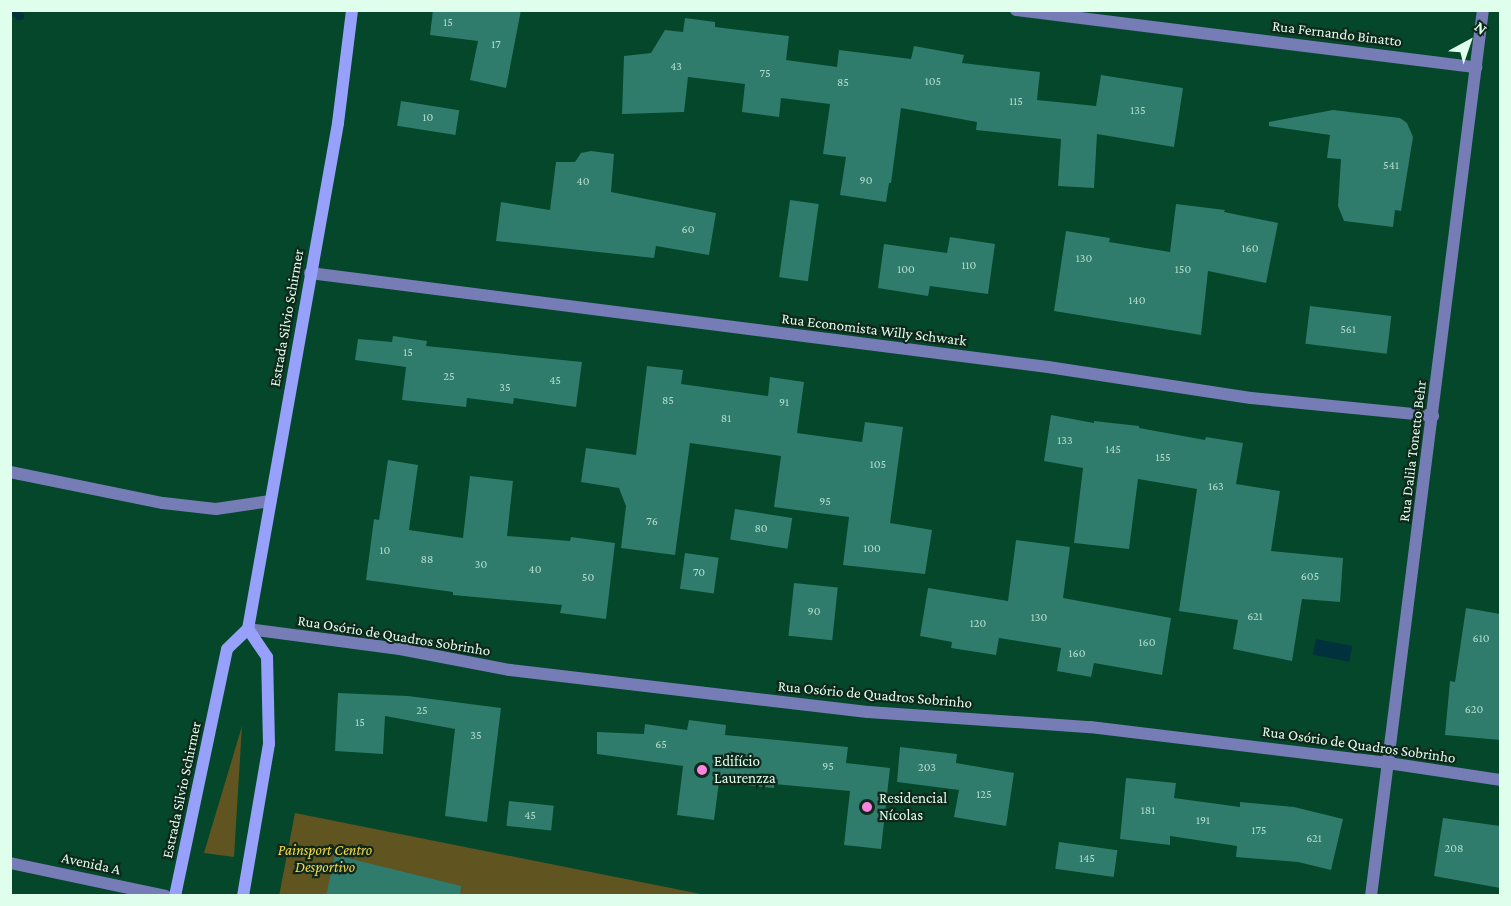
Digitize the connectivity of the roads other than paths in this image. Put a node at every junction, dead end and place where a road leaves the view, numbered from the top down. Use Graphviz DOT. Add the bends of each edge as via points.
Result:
graph roads {
  1 [pos="352,10"];
  2 [pos="1016,10"];
  3 [pos="1483,10"];
  4 [pos="1476,68"];
  5 [pos="310,273"];
  6 [pos="1433,416"];
  7 [pos="10,472"];
  8 [pos="270,501"];
  9 [pos="248,629"];
  10 [pos="1388,763"];
  11 [pos="1500,780"];
  12 [pos="10,863"];
  13 [pos="166,896"];
  14 [pos="175,896"];
  15 [pos="243,896"];
  16 [pos="1371,896"];
  1 -- 5 [label="street, Estrada Silvio Schirmer" via="338,123"];
  2 -- 4 [label="street, Rua Fernando Binatto"];
  3 -- 4 [label="street, Rua Dalila Tonetto Behr"];
  4 -- 6 [label="street, Rua Dalila Tonetto Behr"];
  5 -- 6 [label="street, Rua Economista Willy Schwark" via="1048,367 1251,398"];
  5 -- 8 [label="street, Estrada Silvio Schirmer"];
  6 -- 10 [label="street, Rua Dalila Tonetto Behr"];
  7 -- 8 [label="street" via="164,503 216,509"];
  8 -- 9 [label="street, Estrada Silvio Schirmer"];
  9 -- 10 [label="street, Rua Osório de Quadros Sobrinho" via="545,674 868,712 1090,727"];
  9 -- 14 [label="street, Estrada Silvio Schirmer" via="227,649"];
  9 -- 15 [label="street" via="267,657 269,744"];
  10 -- 11 [label="street, Rua Osório de Quadros Sobrinho"];
  10 -- 16 [label="street, Rua Dalila Tonetto Behr"];
  12 -- 13 [label="street, Avenida A"];
}
